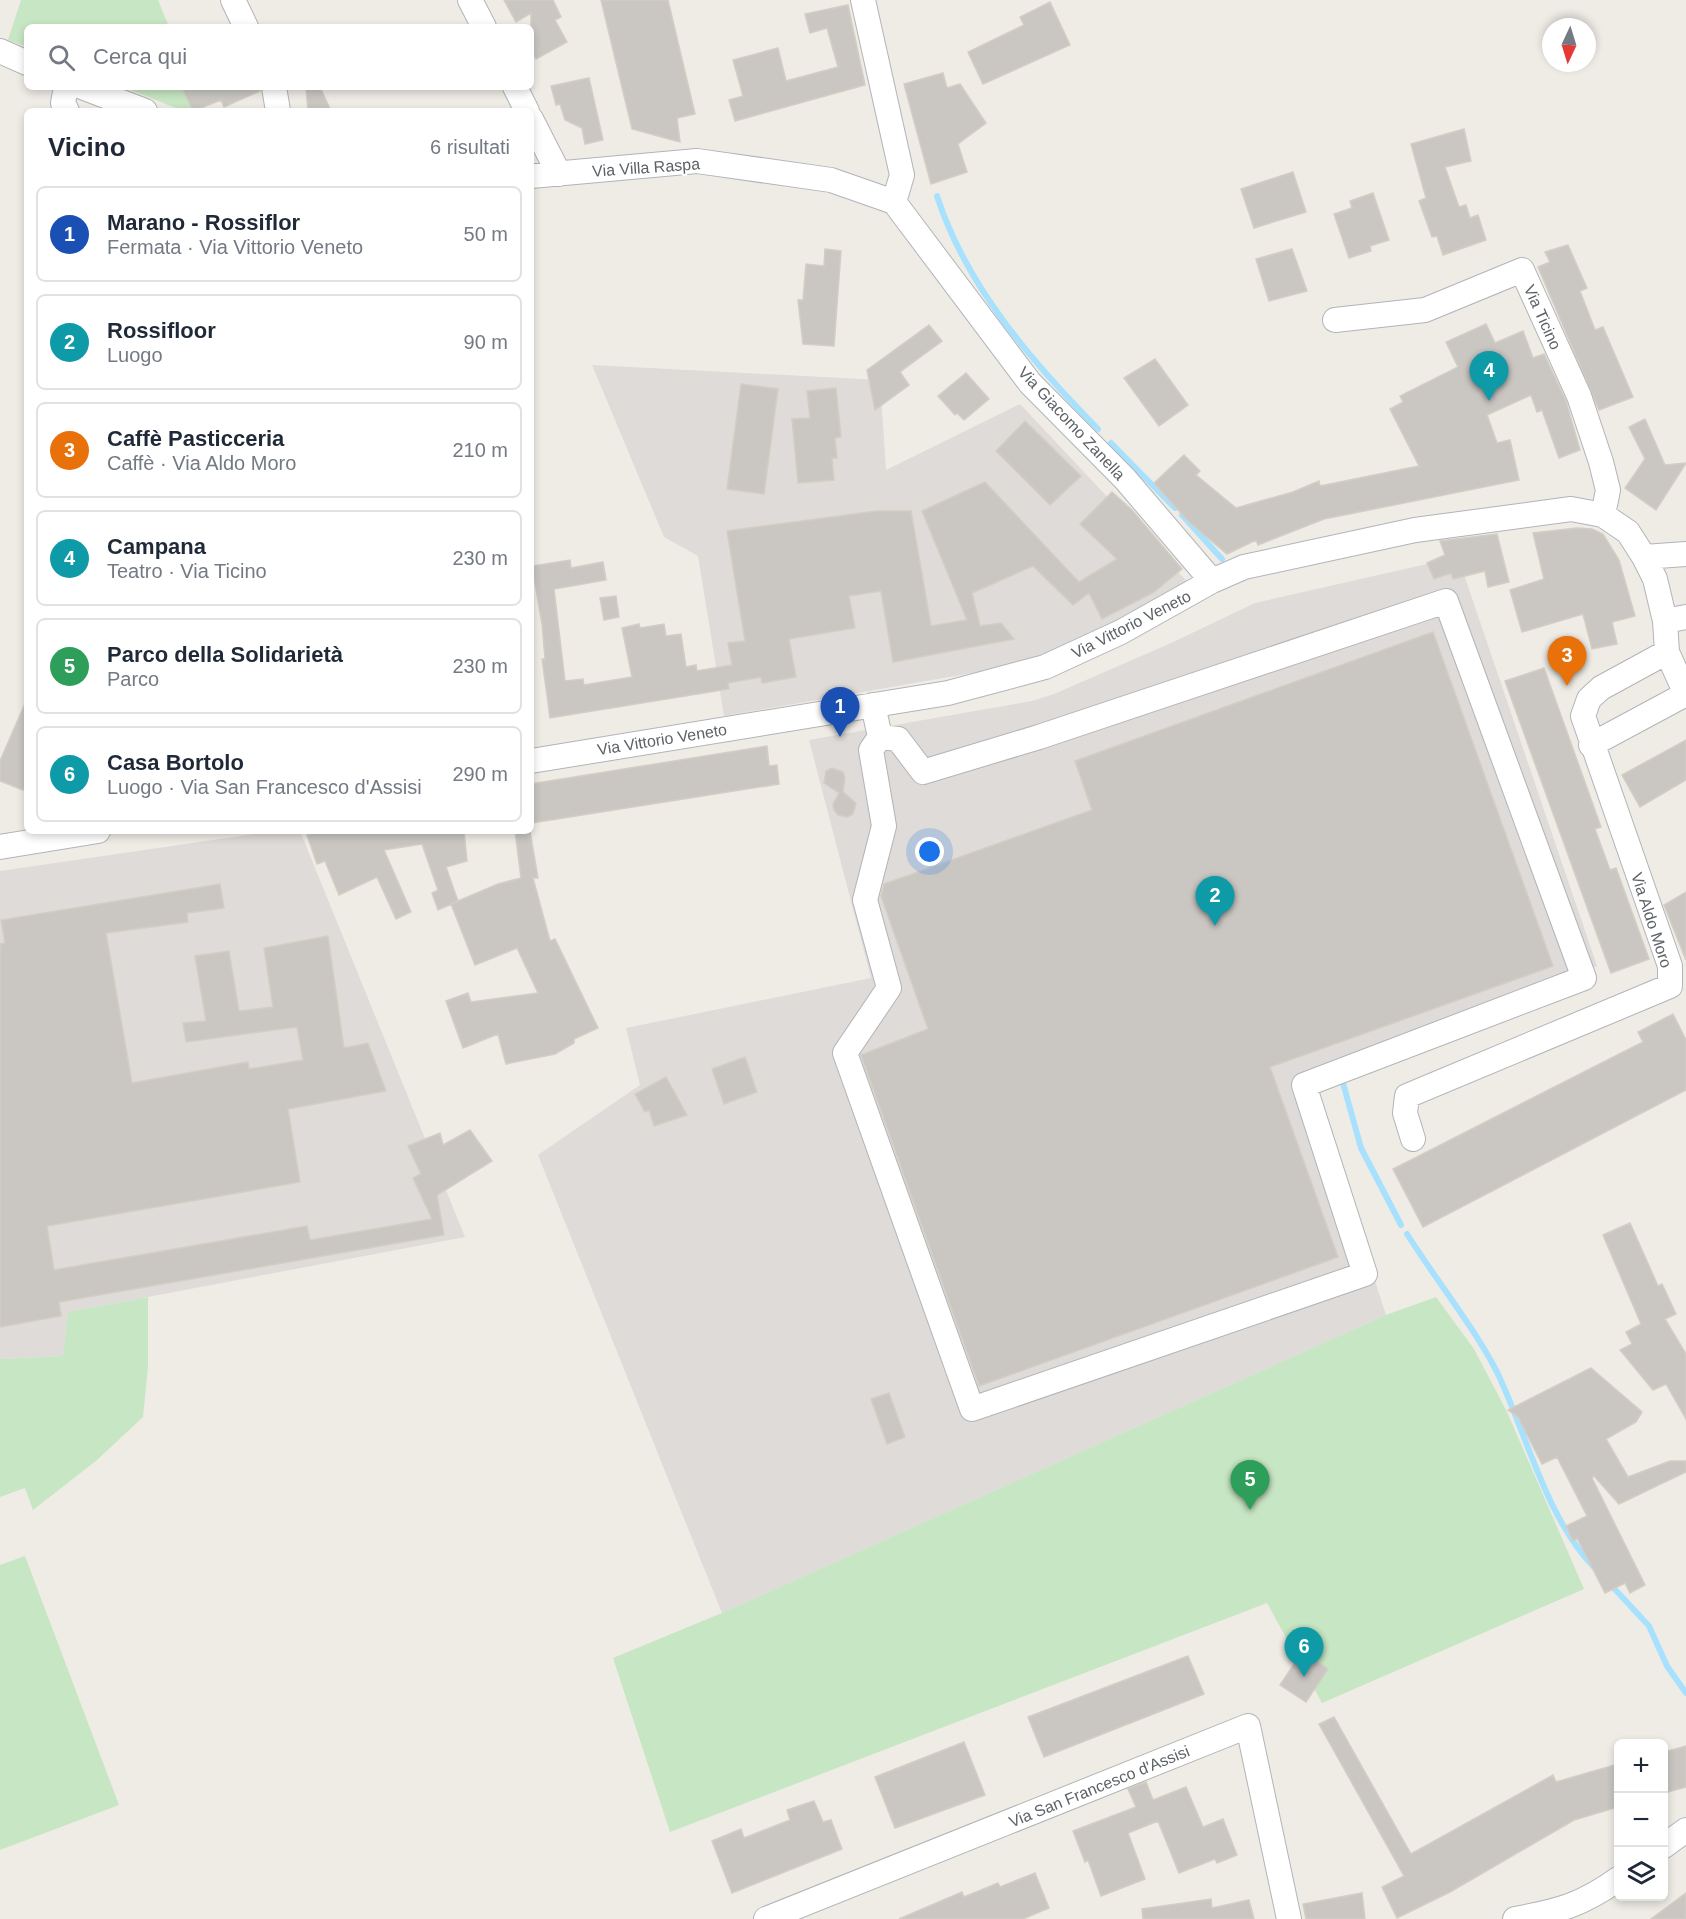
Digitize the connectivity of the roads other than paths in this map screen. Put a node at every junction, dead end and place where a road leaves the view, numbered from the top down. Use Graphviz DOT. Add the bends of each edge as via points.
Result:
graph roads {
  1 [pos="233,0"];
  2 [pos="470,0"];
  3 [pos="863,0"];
  4 [pos="245,24"];
  5 [pos="482,24"];
  6 [pos="0,51"];
  7 [pos="24,62"];
  8 [pos="65,90"];
  9 [pos="90,90"];
  10 [pos="274,90"];
  11 [pos="516,90"];
  12 [pos="66,108"];
  13 [pos="137,108"];
  14 [pos="277,108"];
  15 [pos="526,108"];
  16 [pos="534,125"];
  17 [pos="560,174"];
  18 [pos="534,176"];
  19 [pos="894,202"];
  20 [pos="1335,320"];
  21 [pos="1603,515"];
  22 [pos="1686,554"];
  23 [pos="1644,557"];
  24 [pos="1212,581"];
  25 [pos="1675,619"];
  26 [pos="1680,676"];
  27 [pos="873,705"];
  28 [pos="880,737"];
  29 [pos="1591,745"];
  30 [pos="534,760"];
  31 [pos="80,834"];
  32 [pos="0,847"];
  33 [pos="1678,988"];
  34 [pos="1413,1139"];
  35 [pos="1686,1830"];
  36 [pos="1668,1843"];
  37 [pos="1614,1882"];
  38 [pos="1559,1915"];
  39 [pos="766,1919"];
  40 [pos="1289,1919"];
  41 [pos="1515,1919"];
  1 -- 4 [label="street"];
  2 -- 5 [label="street"];
  3 -- 19 [label="street" via="902,175"];
  6 -- 7 [label="street"];
  8 -- 12 [label="street"];
  9 -- 13 [label="street"];
  10 -- 14 [label="street"];
  11 -- 15 [label="street"];
  16 -- 17 [label="street"];
  17 -- 18 [label="street, Via Villa Raspa"];
  17 -- 19 [label="street, Via Villa Raspa" via="696,161 831,180"];
  19 -- 24 [label="street, Via Giacomo Zanella" via="1030,383 1125,479"];
  20 -- 21 [label="street, Via Ticino" via="1425,310 1522,270 1590,429 1608,490"];
  21 -- 23 [label="street, Via Vittorio Veneto" via="1629,532"];
  21 -- 24 [label="street, Via Vittorio Veneto" via="1571,509 1415,530 1244,567"];
  22 -- 23 [label="street"];
  23 -- 25 [label="street, Via Vittorio Veneto"];
  24 -- 27 [label="street, Via Vittorio Veneto" via="1121,632 1045,667 948,693"];
  25 -- 26 [label="street, Via Vittorio Veneto"];
  26 -- 29 [label="street"];
  26 -- 29 [label="street, Via Aldo Moro" via="1601,688 1589,699 1583,716"];
  27 -- 28 [label="street"];
  27 -- 30 [label="street, Via Vittorio Veneto"];
  28 -- 28 [label="street" via="871,750 884,826 865,900 889,988 845,1053 972,1409 1365,1274 1305,1085 1584,978 1446,601 923,772 898,739"];
  29 -- 33 [label="street, Via Aldo Moro"];
  31 -- 32 [label="street"];
  33 -- 34 [label="street, Via Aldo Moro" via="1407,1096 1405,1113"];
  35 -- 36 [label="street"];
  37 -- 38 [label="street"];
  38 -- 41 [label="street"];
  39 -- 40 [label="street, Via San Francesco d'Assisi" via="1248,1726"];
}
